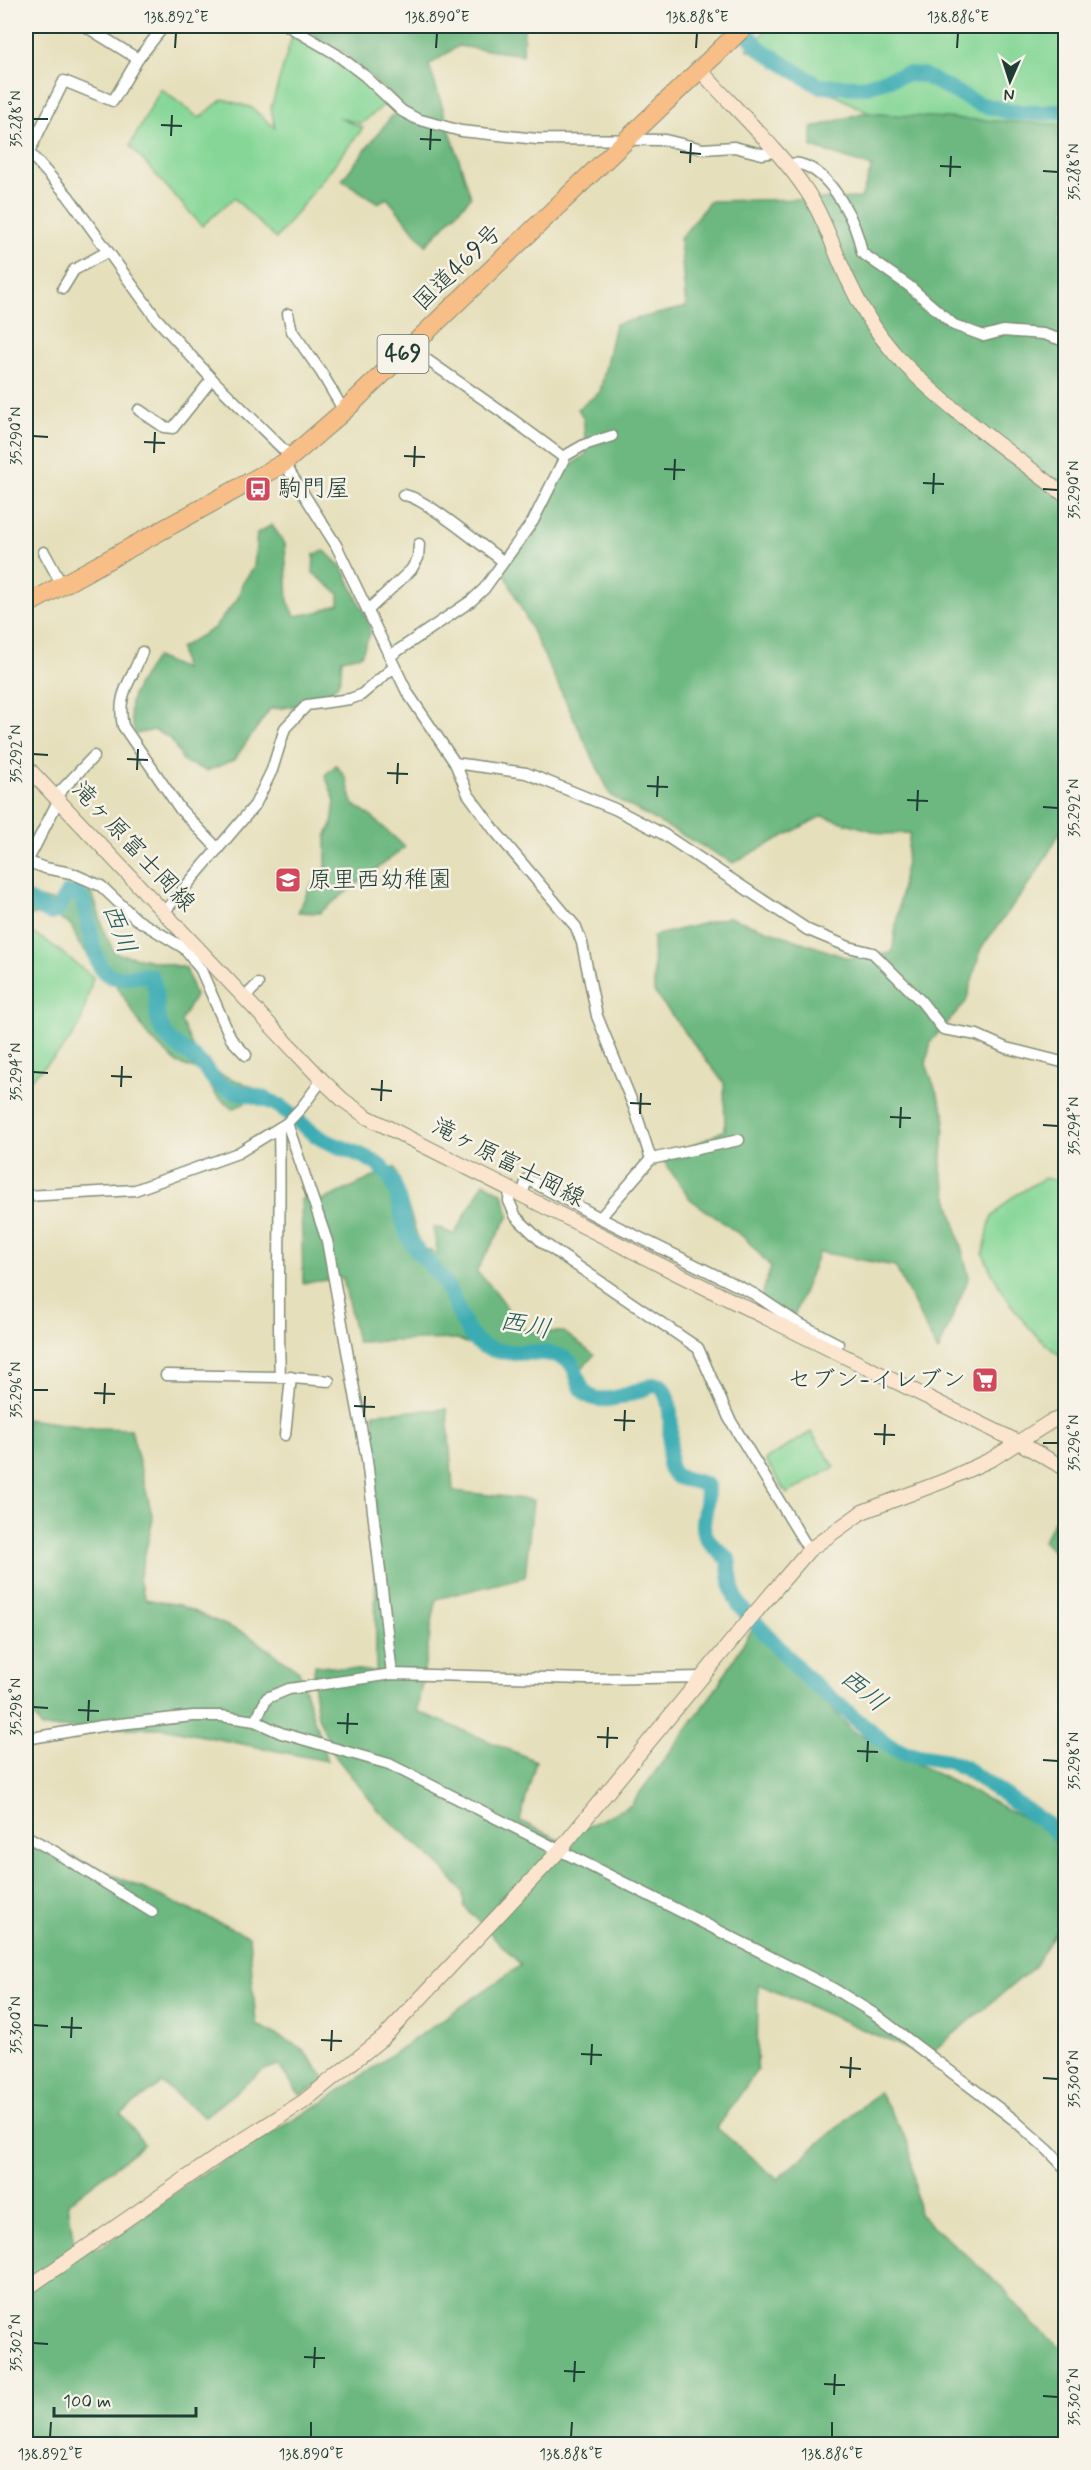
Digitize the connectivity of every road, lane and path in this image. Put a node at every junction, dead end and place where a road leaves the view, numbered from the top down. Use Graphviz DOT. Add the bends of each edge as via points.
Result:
graph roads {
  1 [pos="85,26"];
  2 [pos="164,26"];
  3 [pos="288,26"];
  4 [pos="745,26"];
  5 [pos="138,59"];
  6 [pos="699,70"];
  7 [pos="628,139"];
  8 [pos="27,150"];
  9 [pos="774,152"];
  10 [pos="786,164"];
  11 [pos="107,252"];
  12 [pos="63,288"];
  13 [pos="288,314"];
  14 [pos="1065,344"];
  15 [pos="410,348"];
  16 [pos="212,379"];
  17 [pos="139,410"];
  18 [pos="344,411"];
  19 [pos="612,436"];
  20 [pos="563,457"];
  21 [pos="288,461"];
  22 [pos="403,495"];
  23 [pos="1065,496"];
  24 [pos="419,544"];
  25 [pos="44,552"];
  26 [pos="503,561"];
  27 [pos="62,585"];
  28 [pos="26,605"];
  29 [pos="368,610"];
  30 [pos="142,652"];
  31 [pos="392,661"];
  32 [pos="94,756"];
  33 [pos="455,764"];
  34 [pos="26,766"];
  35 [pos="56,799"];
  36 [pos="218,849"];
  37 [pos="26,862"];
  38 [pos="164,912"];
  39 [pos="188,945"];
  40 [pos="258,984"];
  41 [pos="245,998"];
  42 [pos="246,1055"];
  43 [pos="1065,1063"];
  44 [pos="322,1080"];
  45 [pos="283,1125"];
  46 [pos="739,1140"];
  47 [pos="651,1160"];
  48 [pos="516,1192"];
  49 [pos="26,1197"];
  50 [pos="600,1218"];
  51 [pos="838,1344"];
  52 [pos="166,1375"];
  53 [pos="286,1377"];
  54 [pos="329,1381"];
  55 [pos="1065,1416"];
  56 [pos="285,1435"];
  57 [pos="1018,1442"];
  58 [pos="1065,1469"];
  59 [pos="809,1550"];
  60 [pos="392,1674"];
  61 [pos="704,1677"];
  62 [pos="255,1721"];
  63 [pos="26,1739"];
  64 [pos="26,1836"];
  65 [pos="559,1851"];
  66 [pos="152,1912"];
  67 [pos="1065,2169"];
  68 [pos="26,2289"];
  1 -- 5 [label="street"];
  2 -- 5 [label="street"];
  3 -- 7 [label="street" via="336,54 402,111 417,119 461,131 537,139"];
  4 -- 6 [label="highway, 国道469号 / 469"];
  5 -- 8 [label="street" via="112,101 64,81"];
  6 -- 7 [label="highway, 国道469号 / 469"];
  6 -- 9 [label="street"];
  7 -- 9 [label="street" via="665,140 703,149 734,147 762,154"];
  7 -- 15 [label="highway, 国道469号 / 469"];
  8 -- 11 [label="street" via="68,196"];
  9 -- 10 [label="street"];
  10 -- 14 [label="street" via="800,164 813,171 839,195 860,239 862,253 954,325 984,336 1003,331 1043,334"];
  10 -- 23 [label="street" via="808,193 870,321 894,352 933,391"];
  11 -- 12 [label="street" via="74,270"];
  11 -- 16 [label="street" via="156,318"];
  13 -- 18 [label="street" via="292,331"];
  15 -- 18 [label="highway, 国道469号 / 469"];
  15 -- 20 [label="street"];
  16 -- 17 [label="street" via="173,428 164,427"];
  16 -- 21 [label="street"];
  18 -- 21 [label="highway, 国道469号 / 469"];
  19 -- 20 [label="street"];
  20 -- 26 [label="street" via="533,521"];
  21 -- 27 [label="highway, 国道469号 / 469"];
  21 -- 29 [label="street"];
  22 -- 26 [label="street" via="425,503"];
  24 -- 29 [label="street" via="418,558 411,570"];
  25 -- 27 [label="street"];
  26 -- 31 [label="street" via="471,601"];
  27 -- 28 [label="highway, 国道469号 / 469"];
  29 -- 31 [label="street"];
  30 -- 36 [label="street" via="122,697 123,726 180,809"];
  31 -- 33 [label="street" via="407,692"];
  31 -- 36 [label="street" via="361,695 307,705 285,728 272,770 255,805"];
  32 -- 35 [label="street"];
  33 -- 43 [label="street" via="526,773 615,809 694,854 808,930 873,953 943,1029 976,1035 1006,1048"];
  33 -- 47 [label="street" via="468,794 495,831 576,927 597,1016"];
  34 -- 35 [label="street, 滝ヶ原富士岡線"];
  35 -- 37 [label="street"];
  35 -- 38 [label="street, 滝ヶ原富士岡線"];
  36 -- 38 [label="street"];
  37 -- 39 [label="street" via="101,886 136,919"];
  38 -- 39 [label="street, 滝ヶ原富士岡線"];
  39 -- 41 [label="street, 滝ヶ原富士岡線"];
  39 -- 42 [label="street" via="231,1039"];
  40 -- 41 [label="street"];
  41 -- 44 [label="street, 滝ヶ原富士岡線"];
  44 -- 45 [label="street"];
  44 -- 48 [label="street, 滝ヶ原富士岡線" via="367,1117"];
  45 -- 49 [label="street" via="238,1153 135,1190"];
  45 -- 53 [label="street" via="278,1296"];
  45 -- 60 [label="street" via="327,1241 367,1460"];
  46 -- 47 [label="street"];
  47 -- 50 [label="street"];
  48 -- 50 [label="street" via="527,1179"];
  48 -- 57 [label="street, 滝ヶ原富士岡線"];
  48 -- 59 [label="street" via="509,1201 516,1217 542,1242 698,1348 729,1418"];
  50 -- 51 [label="street" via="754,1294"];
  52 -- 53 [label="street"];
  53 -- 54 [label="street"];
  53 -- 56 [label="street"];
  55 -- 57 [label="street"];
  57 -- 58 [label="street, 滝ヶ原富士岡線"];
  57 -- 59 [label="street" via="944,1482 862,1512"];
  59 -- 61 [label="street"];
  60 -- 61 [label="street" via="586,1679"];
  60 -- 62 [label="street" via="289,1689 267,1698"];
  61 -- 65 [label="street"];
  62 -- 63 [label="street" via="192,1716"];
  62 -- 65 [label="street" via="281,1733 389,1764"];
  64 -- 66 [label="street"];
  65 -- 67 [label="street" via="834,1989 874,2013 1012,2119"];
  65 -- 68 [label="street" via="384,2037 343,2072"];
}
